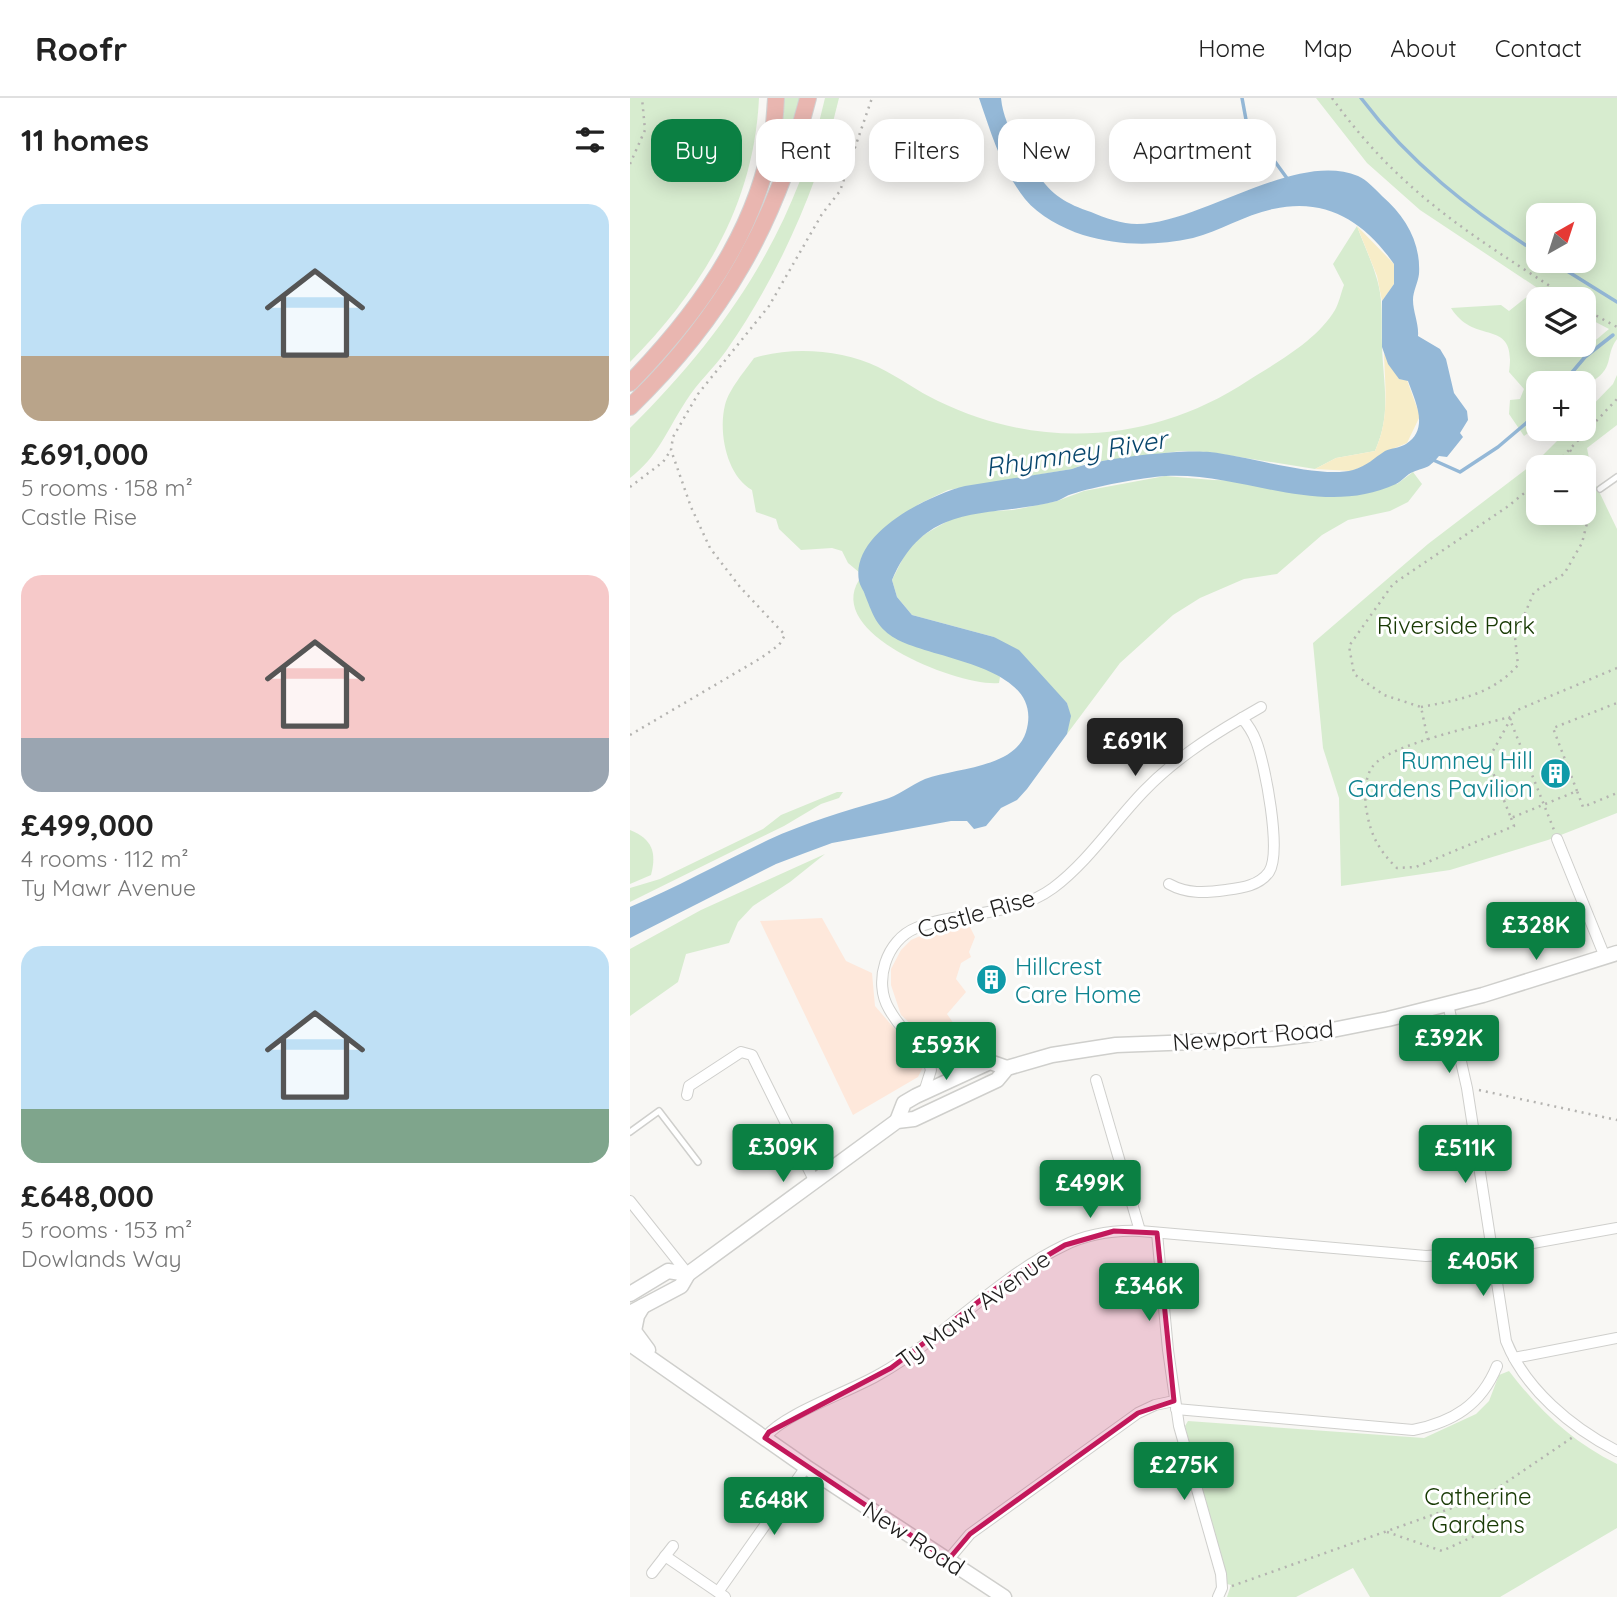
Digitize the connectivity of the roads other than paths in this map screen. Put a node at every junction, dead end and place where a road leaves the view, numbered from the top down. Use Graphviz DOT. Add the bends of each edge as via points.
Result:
graph roads {
  1 [pos="776,98"];
  2 [pos="808,98"];
  3 [pos="630,383"];
  4 [pos="630,407"];
  5 [pos="1617,477"];
  6 [pos="1601,489"];
  7 [pos="1261,706"];
  8 [pos="1242,718"];
  9 [pos="1558,839"];
  10 [pos="1169,884"];
  11 [pos="1611,955"];
  12 [pos="1448,1004"];
  13 [pos="924,1050"];
  14 [pos="1007,1068"];
  15 [pos="965,1071"];
  16 [pos="1096,1080"];
  17 [pos="924,1092"];
  18 [pos="687,1095"];
  19 [pos="897,1121"];
  20 [pos="630,1132"];
  21 [pos="698,1162"];
  22 [pos="814,1182"];
  23 [pos="630,1201"];
  24 [pos="1617,1228"];
  25 [pos="1140,1231"];
  26 [pos="1157,1233"];
  27 [pos="1490,1250"];
  28 [pos="688,1274"];
  29 [pos="630,1294"];
  30 [pos="636,1309"];
  31 [pos="631,1334"];
  32 [pos="1617,1338"];
  33 [pos="1514,1358"];
  34 [pos="1497,1366"];
  35 [pos="1175,1405"];
  36 [pos="765,1438"];
  37 [pos="1617,1451"];
  38 [pos="806,1466"];
  39 [pos="673,1546"];
  40 [pos="665,1556"];
  41 [pos="948,1560"];
  42 [pos="652,1573"];
  43 [pos="1220,1592"];
  44 [pos="722,1595"];
  45 [pos="1004,1597"];
  1 -- 3 [label="main road" via="763,178 738,241 691,314"];
  2 -- 4 [label="main road" via="784,181 743,267 687,345"];
  5 -- 6 [label="lane"];
  7 -- 8 [label="street, Castle Rise"];
  8 -- 10 [label="street" via="1259,749 1275,842 1272,864 1259,881 1240,888 1205,893"];
  8 -- 13 [label="street, Castle Rise" via="1163,771 1050,890 1009,909 915,928 898,940 883,971 884,1000 898,1024"];
  9 -- 11 [label="street"];
  11 -- 12 [label="main road, Newport Road"];
  12 -- 14 [label="main road, Newport Road" via="1312,1034 1116,1045"];
  12 -- 27 [label="street" via="1467,1088"];
  13 -- 15 [label="street, Castle Rise"];
  13 -- 17 [label="street" via="930,1070"];
  14 -- 15 [label="main road, Newport Road" via="990,1062"];
  14 -- 19 [label="main road, Newport Road" via="997,1080 914,1119"];
  15 -- 17 [label="main road, Newport Road"];
  16 -- 25 [label="street"];
  17 -- 19 [label="main road, Newport Road" via="904,1103"];
  18 -- 22 [label="street" via="689,1086 741,1052 752,1055"];
  19 -- 22 [label="main road, Newport Road"];
  20 -- 21 [label="lane" via="659,1111"];
  22 -- 28 [label="main road, Newport Road"];
  23 -- 28 [label="street"];
  24 -- 27 [label="street, Ty Mawr Avenue"];
  25 -- 26 [label="street, Ty Mawr Avenue"];
  25 -- 36 [label="street, Ty Mawr Avenue" via="1086,1237 1045,1255 891,1368 789,1420"];
  26 -- 27 [label="street, Ty Mawr Avenue" via="1402,1255"];
  26 -- 35 [label="street"];
  27 -- 33 [label="street" via="1506,1341"];
  28 -- 29 [label="main road, Newport Road" via="668,1271"];
  28 -- 30 [label="main road, Newport Road" via="681,1286"];
  30 -- 31 [label="main road, New Road"];
  31 -- 36 [label="main road, New Road" via="652,1357"];
  32 -- 33 [label="street"];
  33 -- 37 [label="street" via="1543,1395 1582,1431"];
  34 -- 35 [label="street" via="1487,1388 1471,1406 1440,1423 1413,1430"];
  35 -- 41 [label="street" via="1155,1405 1138,1413 970,1534"];
  35 -- 43 [label="street" via="1221,1574"];
  36 -- 38 [label="main road, New Road"];
  38 -- 41 [label="main road, New Road"];
  38 -- 44 [label="street"];
  39 -- 40 [label="street"];
  40 -- 42 [label="street"];
  40 -- 44 [label="street"];
  41 -- 45 [label="main road, New Road"];
}
